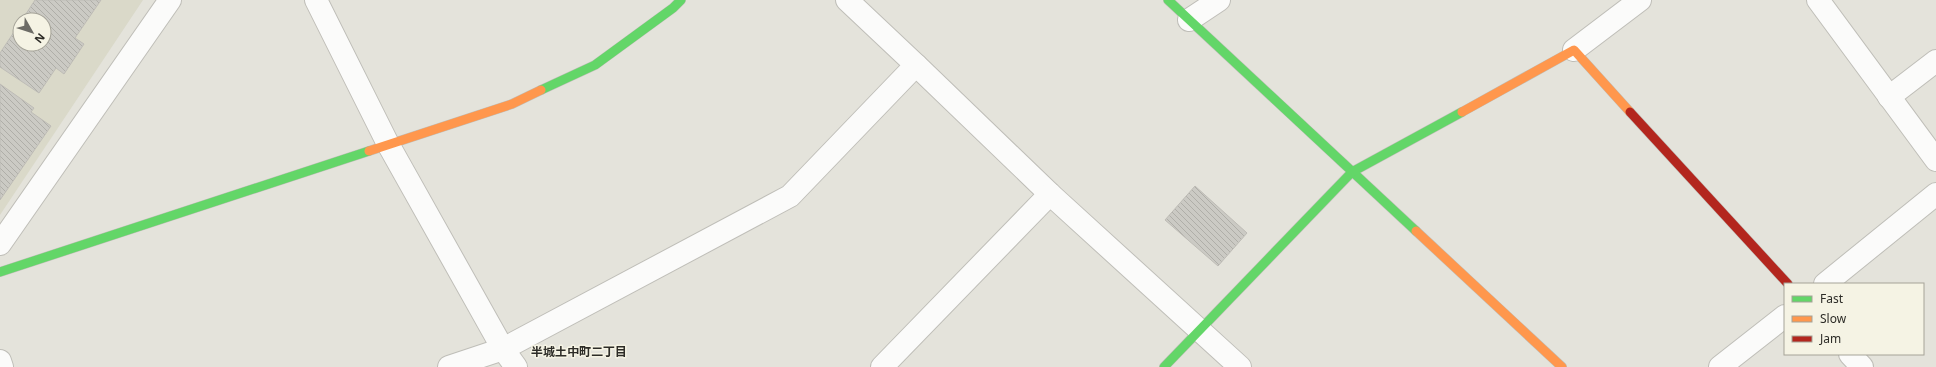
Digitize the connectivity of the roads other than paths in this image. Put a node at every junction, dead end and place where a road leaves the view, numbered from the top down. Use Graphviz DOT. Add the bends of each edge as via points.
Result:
graph roads {
  1 [pos="170,0"];
  2 [pos="681,0"];
  3 [pos="847,0"];
  4 [pos="1168,0"];
  5 [pos="1219,0"];
  6 [pos="1640,0"];
  7 [pos="1818,0"];
  8 [pos="320,1"];
  9 [pos="1189,20"];
  10 [pos="1574,50"];
  11 [pos="1936,61"];
  12 [pos="916,65"];
  13 [pos="1889,97"];
  14 [pos="388,144"];
  15 [pos="1936,160"];
  16 [pos="1352,172"];
  17 [pos="1050,194"];
  18 [pos="1936,194"];
  19 [pos="0,244"];
  20 [pos="0,272"];
  21 [pos="1787,283"];
  22 [pos="1826,283"];
  23 [pos="1784,317"];
  24 [pos="1200,329"];
  25 [pos="502,349"];
  26 [pos="1851,355"];
  27 [pos="0,361"];
  28 [pos="2,367"];
  29 [pos="449,367"];
  30 [pos="516,367"];
  31 [pos="882,367"];
  32 [pos="1164,367"];
  33 [pos="1240,367"];
  34 [pos="1562,367"];
  35 [pos="1720,367"];
  36 [pos="1862,367"];
  1 -- 19 [label="street"];
  2 -- 14 [label="street" via="595,65 512,104"];
  3 -- 12 [label="street"];
  4 -- 9 [label="street"];
  5 -- 9 [label="street"];
  6 -- 10 [label="street"];
  7 -- 13 [label="street"];
  8 -- 14 [label="street"];
  9 -- 16 [label="street"];
  10 -- 16 [label="street"];
  10 -- 21 [label="street"];
  11 -- 13 [label="street"];
  12 -- 17 [label="street"];
  12 -- 25 [label="street" via="790,196"];
  13 -- 15 [label="street"];
  14 -- 20 [label="street"];
  14 -- 25 [label="street"];
  16 -- 24 [label="street"];
  16 -- 34 [label="street"];
  17 -- 24 [label="street"];
  17 -- 31 [label="street"];
  18 -- 22 [label="street"];
  23 -- 35 [label="street"];
  24 -- 32 [label="street"];
  24 -- 33 [label="street"];
  25 -- 29 [label="street"];
  25 -- 30 [label="street"];
  26 -- 36 [label="street"];
  27 -- 28 [label="street"];
}
